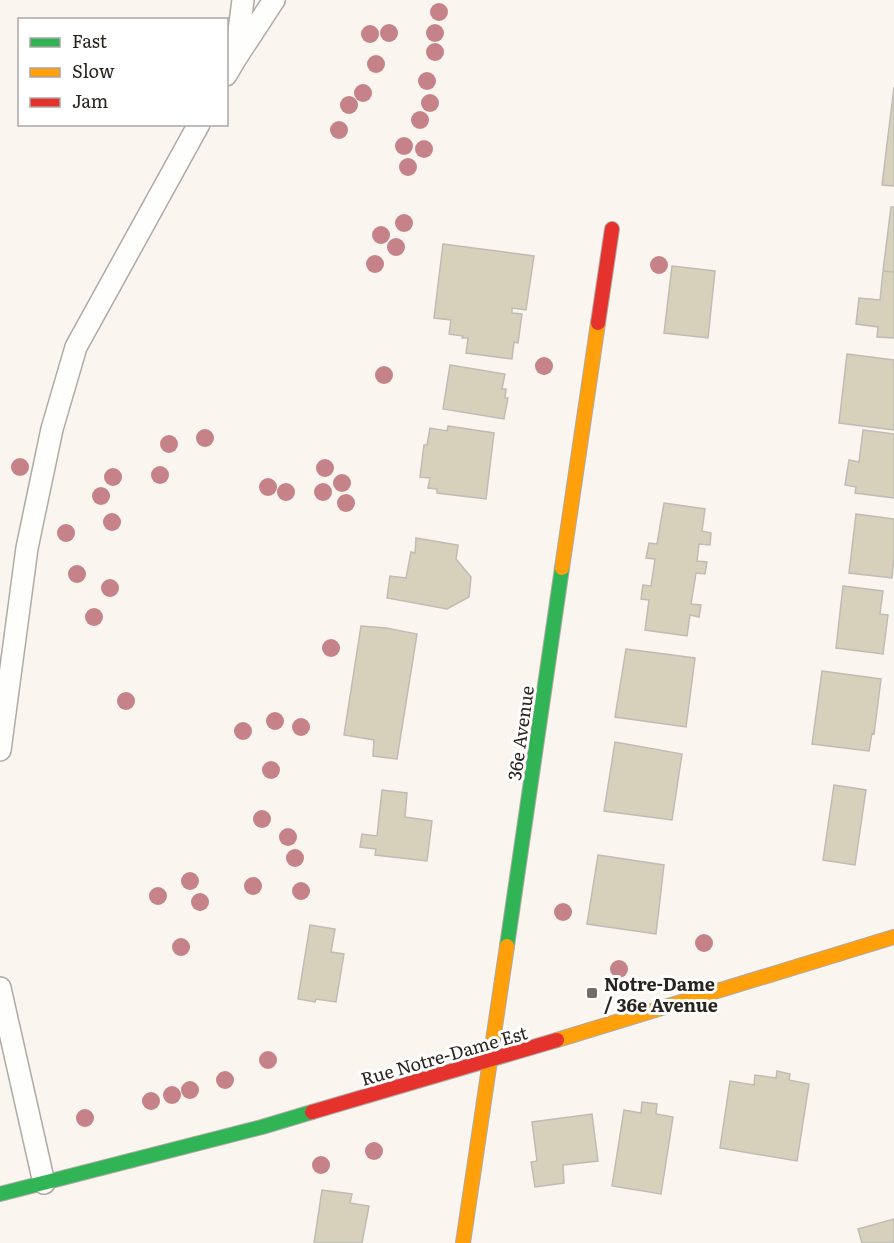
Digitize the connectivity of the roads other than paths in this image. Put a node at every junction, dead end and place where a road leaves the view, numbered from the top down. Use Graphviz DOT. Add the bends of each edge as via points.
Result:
graph roads {
  1 [pos="243,0"];
  2 [pos="274,0"];
  3 [pos="231,66"];
  4 [pos="198,126"];
  5 [pos="612,229"];
  6 [pos="0,750"];
  7 [pos="894,937"];
  8 [pos="0,988"];
  9 [pos="489,1061"];
  10 [pos="44,1183"];
  11 [pos="0,1194"];
  12 [pos="463,1243"];
  1 -- 3 [label="lane"];
  2 -- 3 [label="lane"];
  4 -- 6 [label="lane" via="76,347 52,429 27,548"];
  5 -- 9 [label="street, 36e Avenue"];
  7 -- 9 [label="street, Rue Notre-Dame Est"];
  8 -- 10 [label="lane"];
  9 -- 10 [label="street, Rue Notre-Dame Est" via="262,1127"];
  9 -- 12 [label="street, 36e Avenue"];
  10 -- 11 [label="street, Rue Notre-Dame Est"];
}
